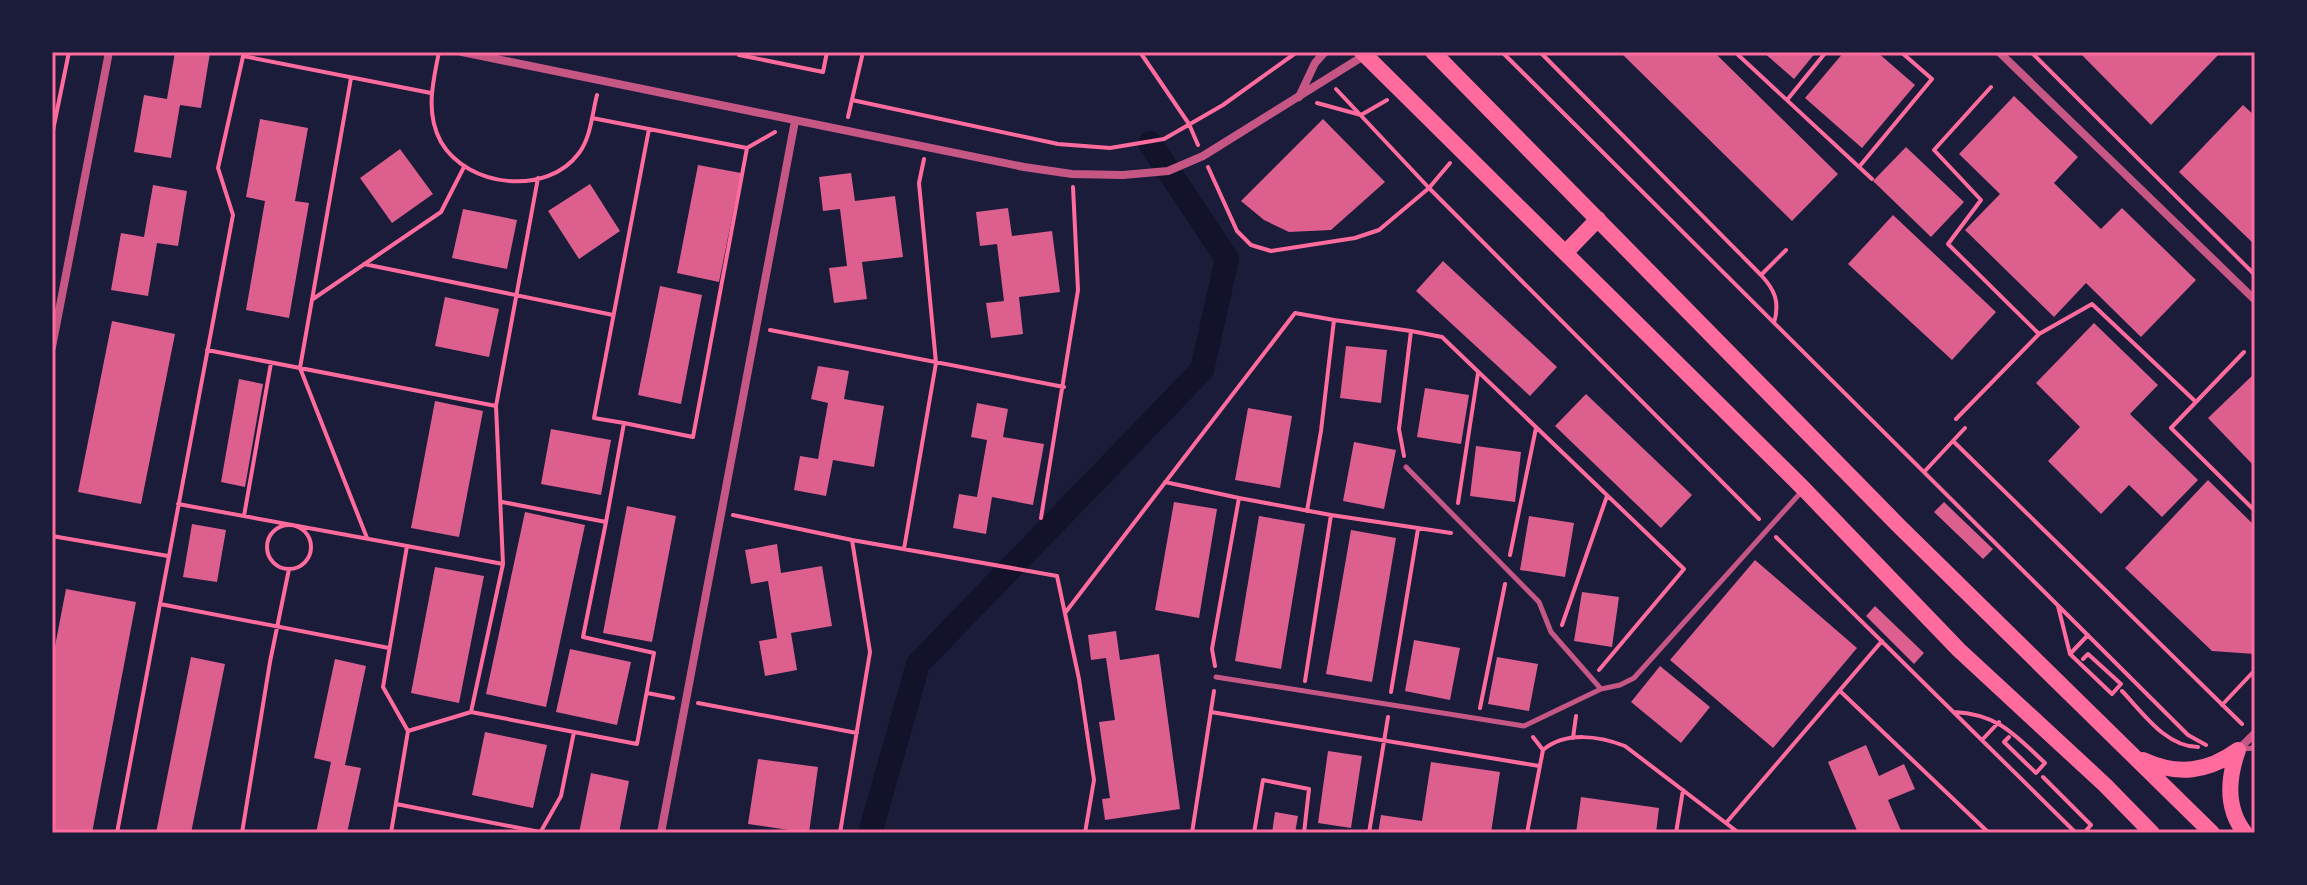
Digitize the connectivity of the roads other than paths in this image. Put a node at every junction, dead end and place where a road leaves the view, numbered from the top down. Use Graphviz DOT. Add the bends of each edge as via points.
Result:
graph roads {
  1 [pos="109,52"];
  2 [pos="462,52"];
  3 [pos="1325,52"];
  4 [pos="1433,52"];
  5 [pos="1999,52"];
  6 [pos="1364,54"];
  7 [pos="1299,98"];
  8 [pos="795,121"];
  9 [pos="1598,219"];
  10 [pos="1566,252"];
  11 [pos="2255,300"];
  12 [pos="52,347"];
  13 [pos="1406,467"];
  14 [pos="1804,489"];
  15 [pos="1216,677"];
  16 [pos="1601,689"];
  17 [pos="2255,733"];
  18 [pos="2247,749"];
  19 [pos="2134,756"];
  20 [pos="2188,808"];
  21 [pos="661,833"];
  22 [pos="2149,833"];
  23 [pos="2212,833"];
  24 [pos="2219,833"];
  25 [pos="2245,833"];
  1 -- 12 [label="street"];
  2 -- 8 [label="street"];
  3 -- 7 [label="street"];
  4 -- 9 [label="main road"];
  5 -- 11 [label="street"];
  6 -- 7 [label="street"];
  6 -- 10 [label="main road"];
  7 -- 8 [label="street" via="1203,156 1168,171 1123,175 1024,167"];
  8 -- 21 [label="street"];
  9 -- 10 [label="main road"];
  9 -- 19 [label="main road"];
  10 -- 14 [label="main road"];
  13 -- 16 [label="lane" via="1539,602 1551,632"];
  14 -- 16 [label="lane" via="1634,678"];
  14 -- 22 [label="main road" via="1959,650 2105,785"];
  15 -- 16 [label="lane" via="1524,726"];
  17 -- 18 [label="street"];
  18 -- 19 [label="main road" via="2195,771 2157,767"];
  18 -- 25 [label="main road" via="2231,776 2235,819"];
  19 -- 20 [label="main road"];
  20 -- 23 [label="main road"];
  20 -- 24 [label="main road"];
}
